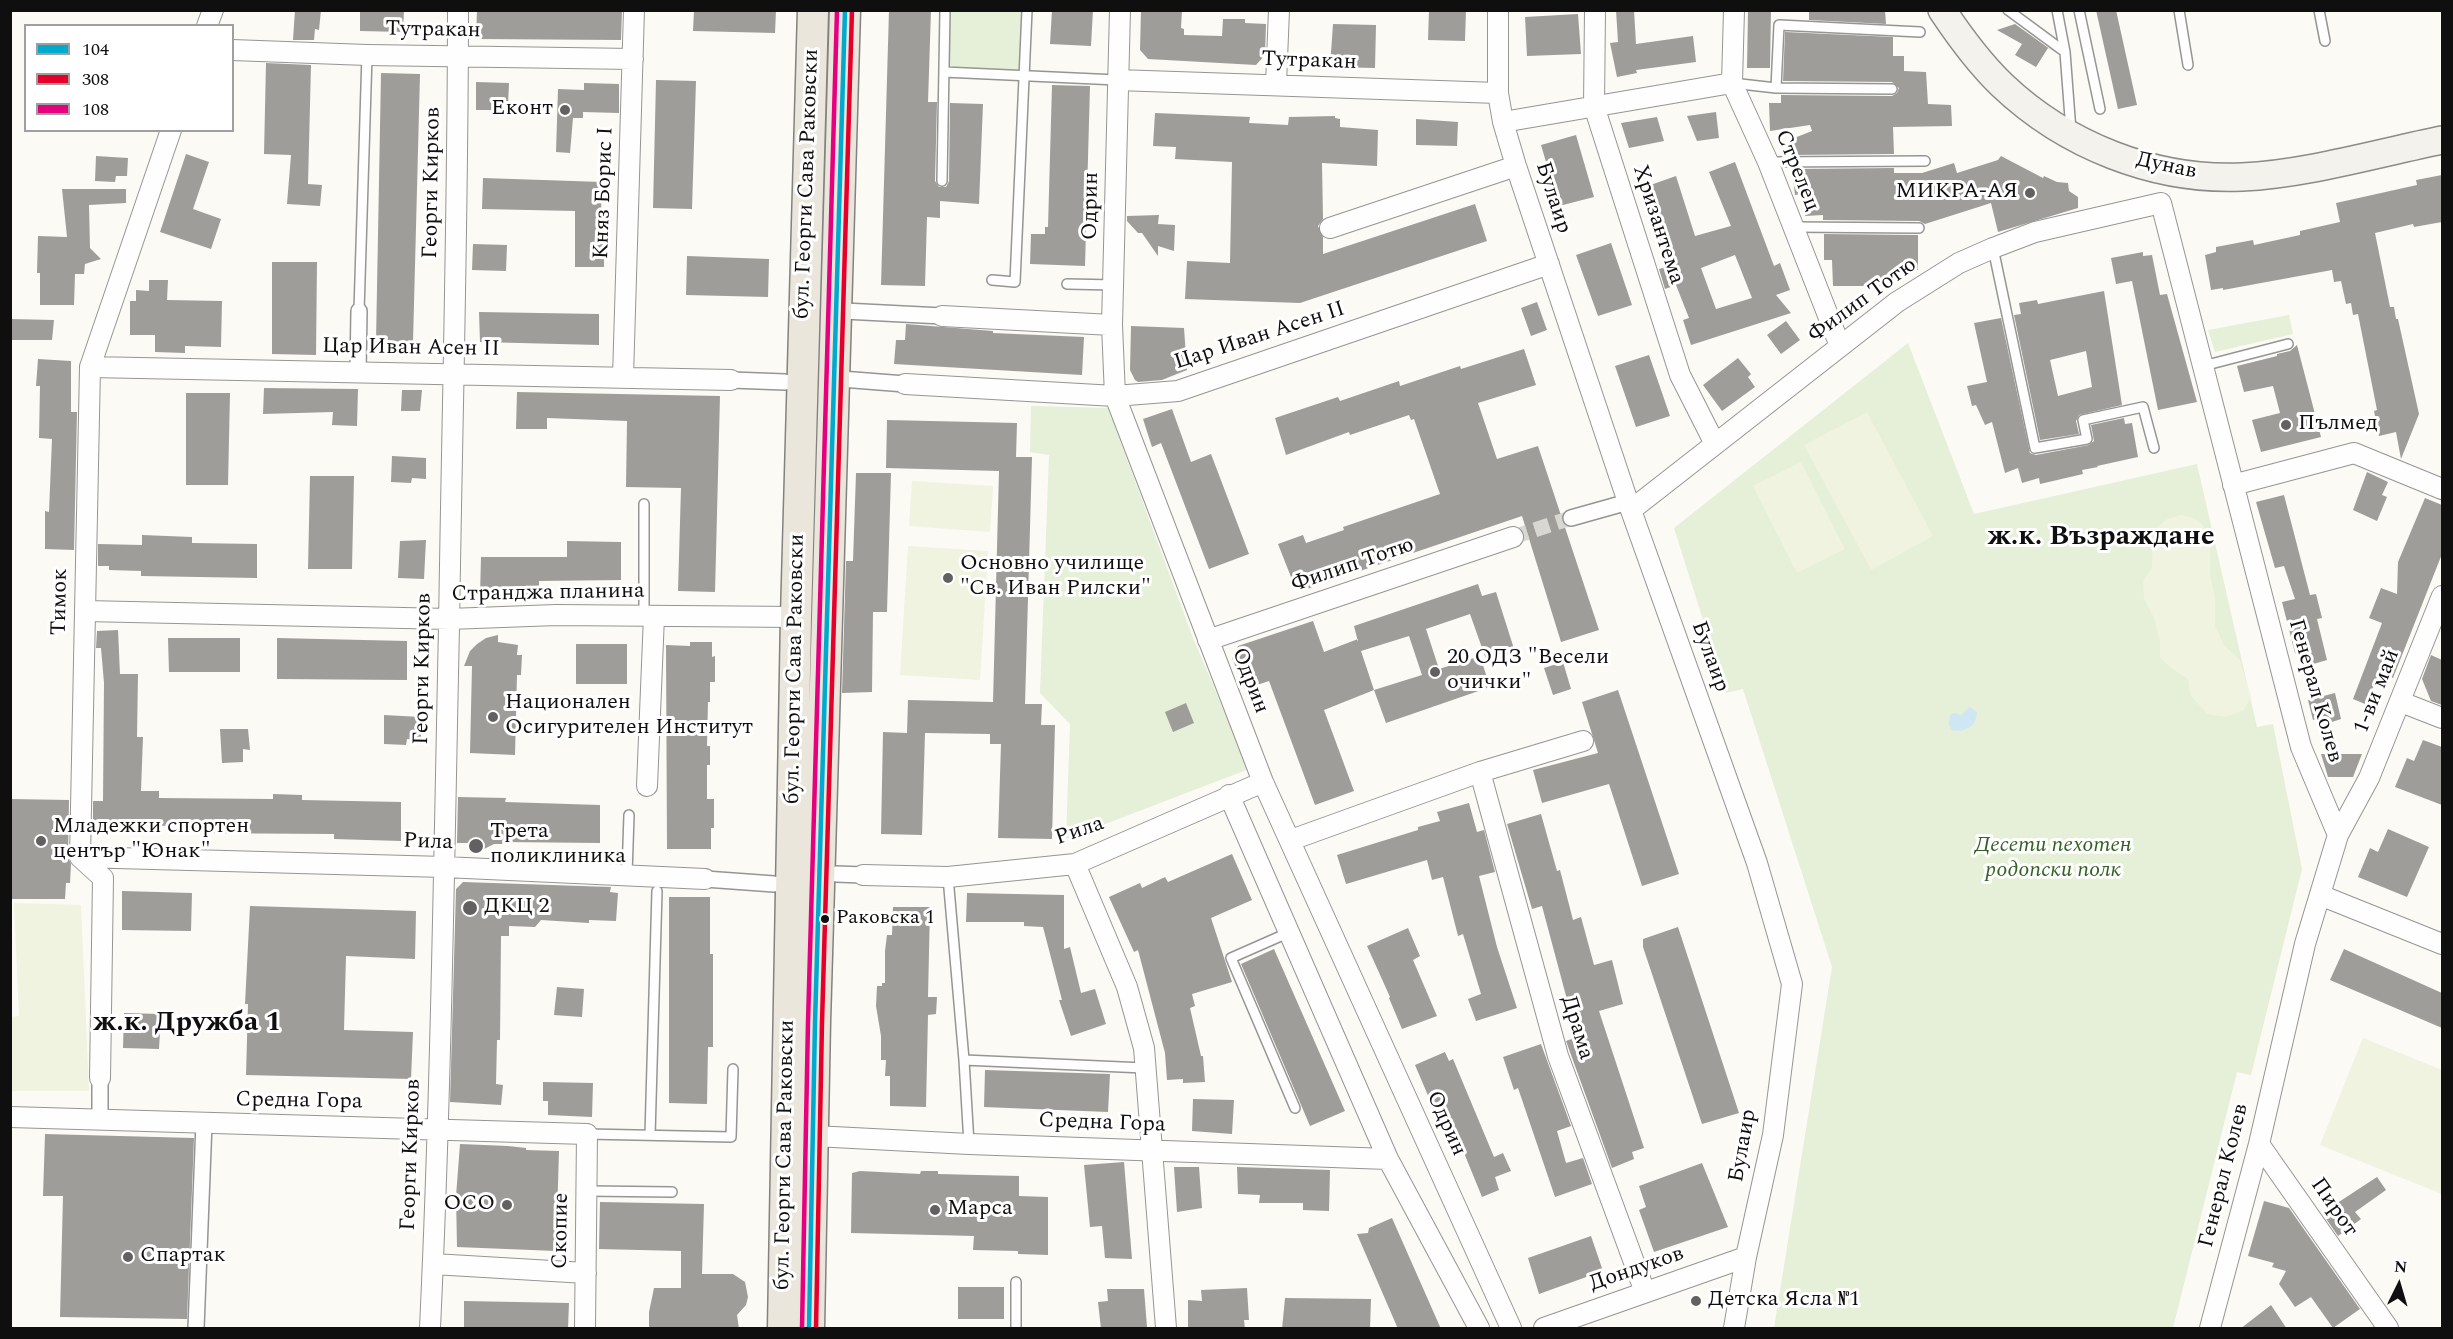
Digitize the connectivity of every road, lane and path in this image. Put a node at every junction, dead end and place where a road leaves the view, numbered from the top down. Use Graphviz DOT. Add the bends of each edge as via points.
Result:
graph roads {
  1 [pos="458,10"];
  2 [pos="634,10"];
  3 [pos="813,10"];
  4 [pos="845,10"];
  5 [pos="945,10"];
  6 [pos="1027,10"];
  7 [pos="1120,10"];
  8 [pos="1280,10"];
  9 [pos="1498,10"];
  10 [pos="1595,10"];
  11 [pos="1734,10"];
  12 [pos="1942,10"];
  13 [pos="2008,10"];
  14 [pos="2057,10"];
  15 [pos="2079,10"];
  16 [pos="2179,10"];
  17 [pos="2319,10"];
  18 [pos="1920,32"];
  19 [pos="2325,41"];
  20 [pos="234,50"];
  21 [pos="2065,52"];
  22 [pos="367,55"];
  23 [pos="458,56"];
  24 [pos="633,58"];
  25 [pos="2187,65"];
  26 [pos="944,72"];
  27 [pos="1024,76"];
  28 [pos="1118,80"];
  29 [pos="1732,83"];
  30 [pos="1276,84"];
  31 [pos="1776,88"];
  32 [pos="1892,89"];
  33 [pos="1498,93"];
  34 [pos="1594,106"];
  35 [pos="2100,109"];
  36 [pos="1503,122"];
  37 [pos="170,132"];
  38 [pos="2072,136"];
  39 [pos="2442,140"];
  40 [pos="1925,161"];
  41 [pos="1768,162"];
  42 [pos="1516,166"];
  43 [pos="942,181"];
  44 [pos="2161,203"];
  45 [pos="1793,227"];
  46 [pos="1330,228"];
  47 [pos="1919,228"];
  48 [pos="1993,248"];
  49 [pos="1549,264"];
  50 [pos="992,280"];
  51 [pos="1067,284"];
  52 [pos="1115,285"];
  53 [pos="359,310"];
  54 [pos="844,311"];
  55 [pos="942,316"];
  56 [pos="1112,325"];
  57 [pos="2288,344"];
  58 [pos="1840,346"];
  59 [pos="2203,366"];
  60 [pos="90,367"];
  61 [pos="358,372"];
  62 [pos="454,374"];
  63 [pos="623,377"];
  64 [pos="731,380"];
  65 [pos="841,380"];
  66 [pos="785,382"];
  67 [pos="904,384"];
  68 [pos="1115,396"];
  69 [pos="1715,444"];
  70 [pos="2154,448"];
  71 [pos="2233,485"];
  72 [pos="2442,489"];
  73 [pos="644,504"];
  74 [pos="1629,506"];
  75 [pos="1571,518"];
  76 [pos="1513,537"];
  77 [pos="2442,596"];
  78 [pos="85,611"];
  79 [pos="649,616"];
  80 [pos="796,617"];
  81 [pos="449,619"];
  82 [pos="1208,640"];
  83 [pos="2401,702"];
  84 [pos="2442,718"];
  85 [pos="1583,741"];
  86 [pos="1480,772"];
  87 [pos="1263,782"];
  88 [pos="647,786"];
  89 [pos="1229,795"];
  90 [pos="629,815"];
  91 [pos="2338,835"];
  92 [pos="1291,840"];
  93 [pos="80,857"];
  94 [pos="1075,864"];
  95 [pos="444,867"];
  96 [pos="627,874"];
  97 [pos="836,874"];
  98 [pos="863,875"];
  99 [pos="948,876"];
  100 [pos="705,879"];
  101 [pos="774,884"];
  102 [pos="657,891"];
  103 [pos="2320,895"];
  104 [pos="1290,932"];
  105 [pos="2442,944"];
  106 [pos="964,1060"];
  107 [pos="1144,1068"];
  108 [pos="733,1069"];
  109 [pos="100,1078"];
  110 [pos="1295,1108"];
  111 [pos="10,1118"];
  112 [pos="100,1119"];
  113 [pos="204,1123"];
  114 [pos="438,1129"];
  115 [pos="587,1134"];
  116 [pos="650,1135"];
  117 [pos="814,1136"];
  118 [pos="969,1144"];
  119 [pos="2259,1144"];
  120 [pos="1151,1149"];
  121 [pos="1388,1159"];
  122 [pos="587,1191"];
  123 [pos="672,1192"];
  124 [pos="1746,1257"];
  125 [pos="433,1264"];
  126 [pos="586,1273"];
  127 [pos="1016,1282"];
  128 [pos="1645,1292"];
  129 [pos="196,1329"];
  130 [pos="430,1329"];
  131 [pos="585,1329"];
  132 [pos="783,1329"];
  133 [pos="809,1329"];
  134 [pos="1016,1329"];
  135 [pos="1166,1329"];
  136 [pos="1479,1329"];
  137 [pos="1511,1329"];
  138 [pos="1544,1329"];
  139 [pos="1734,1329"];
  140 [pos="2210,1329"];
  141 [pos="2388,1329"];
  1 -- 23 [label="street, Георги Кирков"];
  2 -- 24 [label="street, Княз Борис I"];
  3 -- 80 [label="main road, бул. Георги Сава Раковски"];
  4 -- 117 [label="main road, бул. Георги Сава Раковски"];
  5 -- 26 [label="lane"];
  6 -- 27 [label="lane"];
  7 -- 28 [label="street, Одрин"];
  8 -- 30 [label="street"];
  9 -- 33 [label="street, Булаир"];
  10 -- 34 [label="street, Хризантема"];
  11 -- 29 [label="street, Стрелец"];
  12 -- 38 [label="main road, Дунав" via="2004,87"];
  13 -- 21 [label="lane"];
  14 -- 21 [label="lane"];
  15 -- 35 [label="lane"];
  16 -- 25 [label="lane"];
  17 -- 19 [label="lane"];
  18 -- 31 [label="lane" via="1779,25"];
  20 -- 22 [label="street, Тутракан"];
  21 -- 38 [label="lane"];
  22 -- 23 [label="street, Тутракан"];
  22 -- 53 [label="lane"];
  23 -- 24 [label="street, Тутракан"];
  23 -- 62 [label="street, Георги Кирков"];
  24 -- 63 [label="street, Княз Борис I"];
  26 -- 27 [label="lane"];
  26 -- 43 [label="lane"];
  27 -- 28 [label="lane"];
  27 -- 50 [label="lane" via="1015,282"];
  28 -- 30 [label="street, Тутракан"];
  28 -- 52 [label="street, Одрин"];
  29 -- 31 [label="lane"];
  29 -- 34 [label="street"];
  29 -- 41 [label="street, Стрелец"];
  30 -- 33 [label="street, Тутракан"];
  31 -- 32 [label="lane"];
  33 -- 36 [label="street, Булаир"];
  34 -- 36 [label="street"];
  34 -- 69 [label="street, Хризантема" via="1680,375"];
  36 -- 42 [label="street, Булаир"];
  37 -- 60 [label="street, Тимок"];
  38 -- 39 [label="main road, Дунав" via="2152,168 2223,177 2280,173"];
  40 -- 41 [label="lane"];
  41 -- 45 [label="street, Стрелец"];
  42 -- 46 [label="street"];
  42 -- 49 [label="street, Булаир"];
  44 -- 48 [label="street, Филип Тотю" via="2065,224"];
  44 -- 59 [label="street, Генерал Колев"];
  45 -- 47 [label="lane"];
  45 -- 58 [label="street, Стрелец"];
  48 -- 58 [label="street, Филип Тотю" via="1928,282"];
  48 -- 70 [label="lane" via="2035,448 2087,439 2083,420 2143,407"];
  49 -- 68 [label="street, Цар Иван Асен II" via="1178,391"];
  49 -- 74 [label="street, Булаир"];
  51 -- 52 [label="lane"];
  52 -- 56 [label="street, Одрин"];
  53 -- 61 [label="street"];
  54 -- 55 [label="street"];
  55 -- 56 [label="street"];
  56 -- 68 [label="street, Одрин"];
  57 -- 59 [label="lane"];
  58 -- 69 [label="street, Филип Тотю"];
  59 -- 71 [label="street, Генерал Колев"];
  60 -- 61 [label="street, Цар Иван Асен II"];
  60 -- 78 [label="street, Тимок"];
  61 -- 62 [label="street, Цар Иван Асен II"];
  62 -- 63 [label="street, Цар Иван Асен II"];
  62 -- 81 [label="street, Георги Кирков"];
  63 -- 64 [label="street, Цар Иван Асен II"];
  64 -- 66 [label="street"];
  65 -- 67 [label="street"];
  67 -- 68 [label="street, Цар Иван Асен II"];
  68 -- 82 [label="street, Одрин"];
  69 -- 74 [label="street, Филип Тотю"];
  71 -- 72 [label="street" via="2354,453"];
  71 -- 91 [label="street, Генерал Колев" via="2301,747"];
  73 -- 79 [label="lane"];
  74 -- 75 [label="street"];
  74 -- 124 [label="street, Булаир" via="1757,863 1792,984 1773,1135"];
  76 -- 82 [label="street, Филип Тотю"];
  77 -- 83 [label="street, 1-ви май"];
  78 -- 81 [label="street, Странджа планина"];
  78 -- 93 [label="street, Тимок"];
  79 -- 80 [label="street, Странджа планина"];
  79 -- 81 [label="street, Странджа планина"];
  79 -- 88 [label="street"];
  80 -- 132 [label="main road, бул. Георги Сава Раковски"];
  81 -- 95 [label="street, Георги Кирков"];
  82 -- 87 [label="street, Одрин"];
  83 -- 84 [label="street"];
  83 -- 91 [label="street, 1-ви май" via="2369,778"];
  85 -- 86 [label="street"];
  86 -- 92 [label="street"];
  86 -- 128 [label="street, Драма" via="1558,1056"];
  87 -- 89 [label="street, Рила"];
  87 -- 92 [label="street, Одрин"];
  89 -- 94 [label="street, Рила"];
  89 -- 104 [label="street"];
  90 -- 96 [label="lane"];
  91 -- 103 [label="street, Генерал Колев"];
  92 -- 137 [label="street, Одрин"];
  93 -- 95 [label="street, Рила"];
  93 -- 109 [label="street" via="103,878"];
  94 -- 99 [label="street, Рила"];
  94 -- 107 [label="street" via="1127,987 1144,1048"];
  95 -- 96 [label="street, Рила"];
  95 -- 114 [label="street, Георги Кирков"];
  96 -- 100 [label="street, Рила"];
  97 -- 98 [label="street"];
  98 -- 99 [label="street, Рила"];
  99 -- 106 [label="lane"];
  100 -- 101 [label="street, Рила"];
  102 -- 116 [label="lane"];
  103 -- 105 [label="street"];
  103 -- 119 [label="street, Генерал Колев"];
  104 -- 110 [label="lane" via="1231,958"];
  104 -- 121 [label="street"];
  106 -- 107 [label="lane"];
  106 -- 118 [label="lane"];
  107 -- 120 [label="street"];
  108 -- 116 [label="lane" via="731,1137"];
  109 -- 112 [label="street"];
  111 -- 112 [label="street, Средна Гора"];
  112 -- 113 [label="street, Средна Гора"];
  113 -- 114 [label="street, Средна Гора"];
  113 -- 129 [label="street"];
  114 -- 115 [label="street, Средна Гора"];
  114 -- 125 [label="street, Георги Кирков"];
  115 -- 116 [label="lane"];
  115 -- 122 [label="street, Скопие"];
  117 -- 118 [label="street, Средна Гора"];
  117 -- 133 [label="main road, бул. Георги Сава Раковски"];
  118 -- 120 [label="street, Средна Гора"];
  119 -- 140 [label="street, Генерал Колев"];
  119 -- 141 [label="street, Пирот"];
  120 -- 121 [label="street, Средна Гора"];
  120 -- 135 [label="street"];
  121 -- 136 [label="street"];
  122 -- 123 [label="lane"];
  122 -- 126 [label="street, Скопие"];
  124 -- 128 [label="street, Дондуков"];
  124 -- 139 [label="street, Булаир"];
  125 -- 126 [label="street"];
  125 -- 130 [label="street, Георги Кирков"];
  126 -- 131 [label="street, Скопие"];
  127 -- 134 [label="lane"];
  128 -- 138 [label="street, Дондуков"];
}
